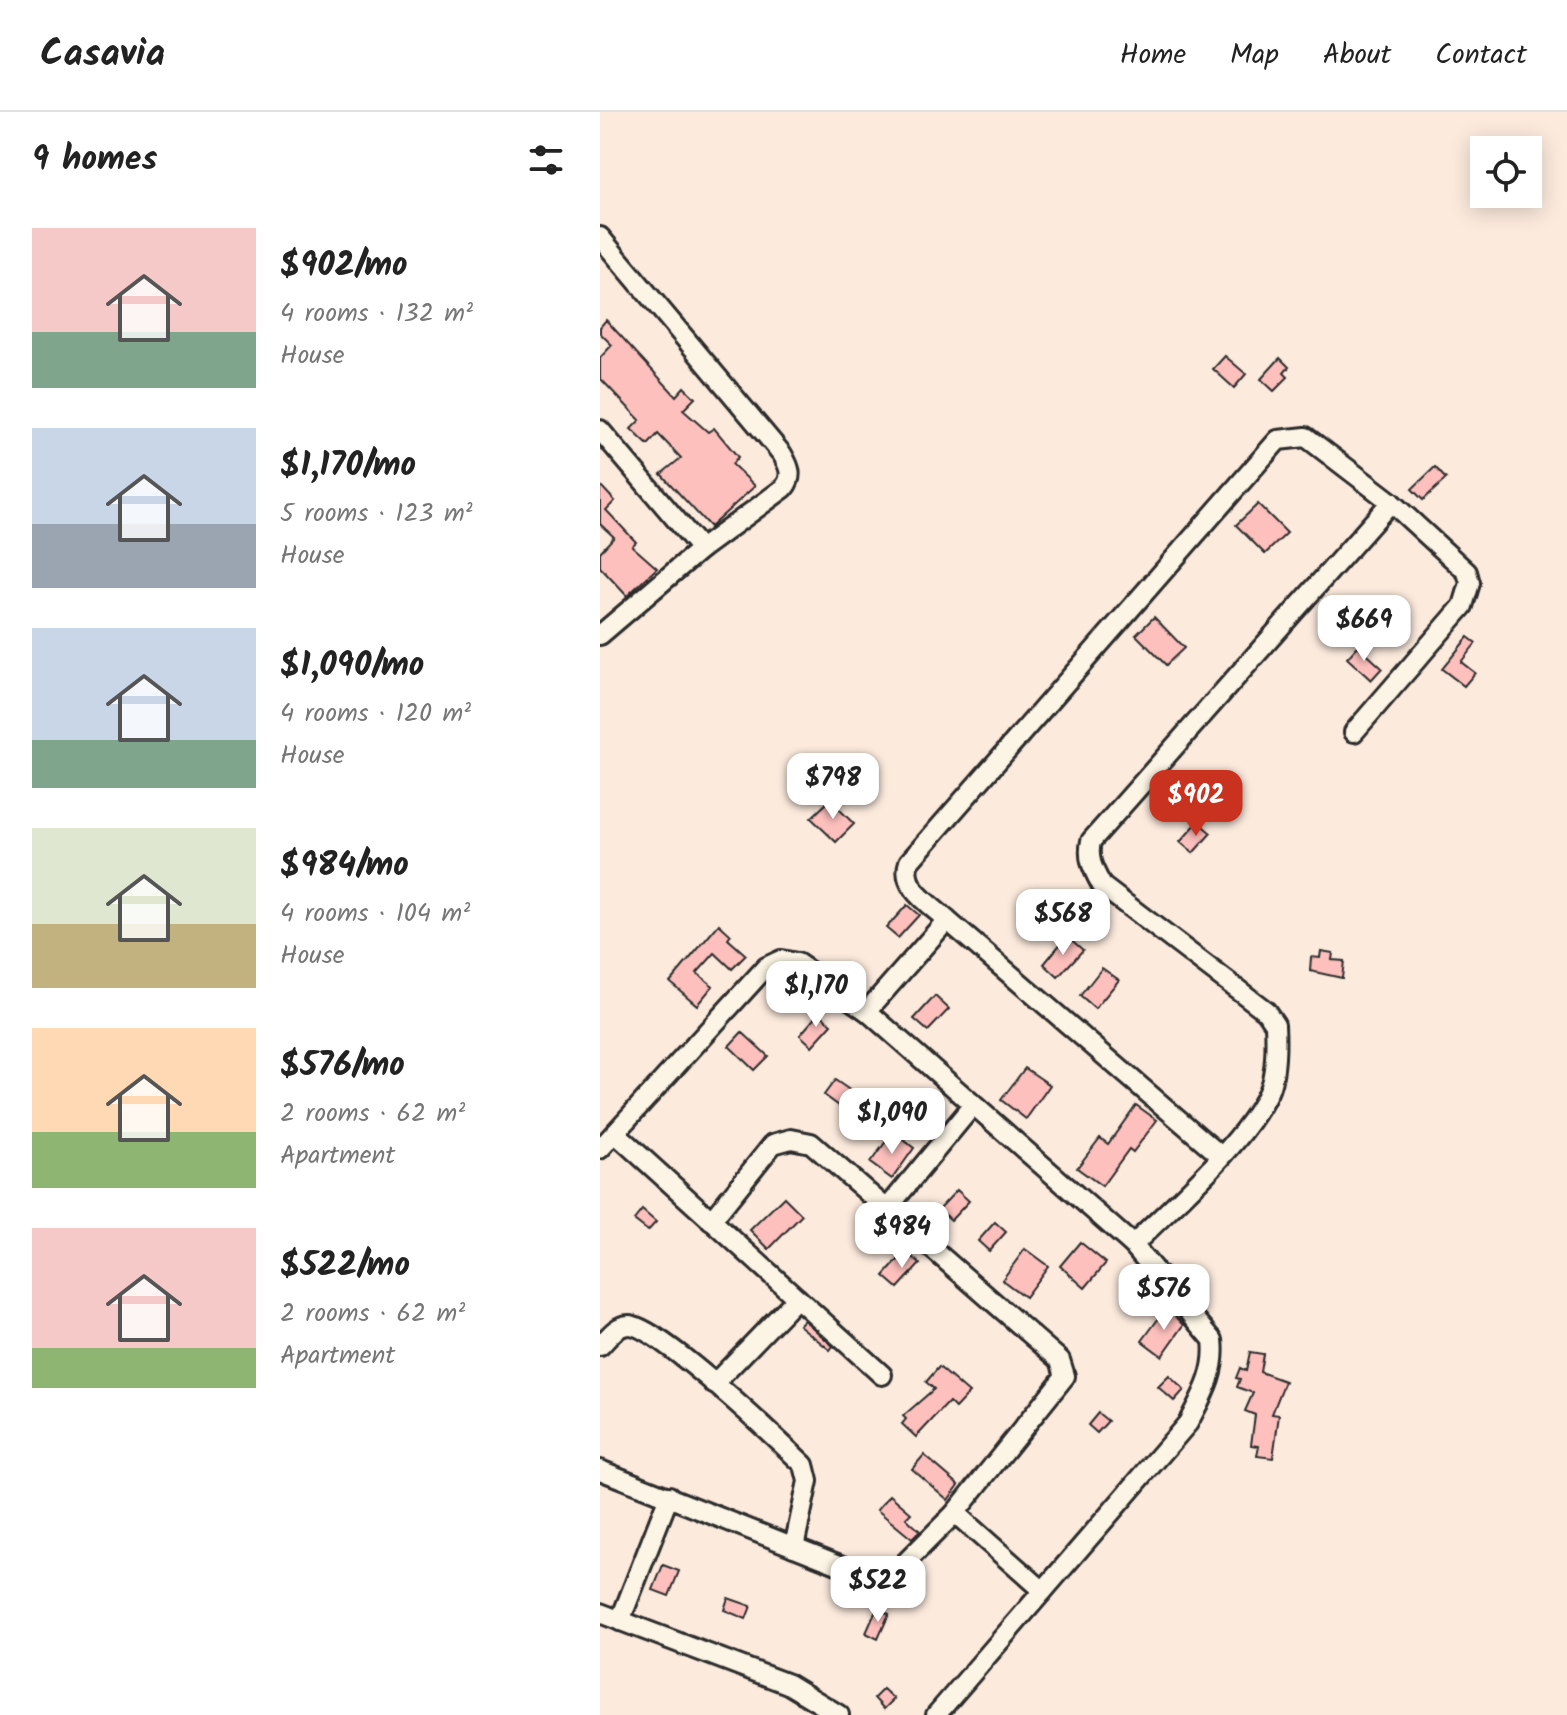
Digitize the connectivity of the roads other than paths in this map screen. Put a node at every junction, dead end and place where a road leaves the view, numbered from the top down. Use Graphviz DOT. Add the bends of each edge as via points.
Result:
graph roads {
  1 [pos="600,237"];
  2 [pos="600,430"];
  3 [pos="1391,502"];
  4 [pos="701,549"];
  5 [pos="600,634"];
  6 [pos="1354,732"];
  7 [pos="947,920"];
  8 [pos="867,1011"];
  9 [pos="973,1105"];
  10 [pos="615,1133"];
  11 [pos="600,1149"];
  12 [pos="1221,1156"];
  13 [pos="887,1209"];
  14 [pos="711,1221"];
  15 [pos="1133,1245"];
  16 [pos="797,1298"];
  17 [pos="600,1346"];
  18 [pos="882,1375"];
  19 [pos="714,1384"];
  20 [pos="600,1470"];
  21 [pos="669,1496"];
  22 [pos="955,1513"];
  23 [pos="794,1547"];
  24 [pos="1043,1591"];
  25 [pos="600,1613"];
  26 [pos="620,1621"];
  27 [pos="839,1715"];
  28 [pos="936,1715"];
  1 -- 4 [label="street" via="782,454 790,472 784,488"];
  2 -- 4 [label="street"];
  3 -- 6 [label="street" via="1467,572 1468,596"];
  3 -- 7 [label="street" via="1306,437 1278,440 909,862 911,887"];
  3 -- 12 [label="street" via="1091,841 1091,866 1102,886 1266,1011 1275,1024 1270,1089"];
  4 -- 5 [label="street"];
  7 -- 8 [label="street"];
  7 -- 12 [label="street"];
  8 -- 9 [label="street"];
  8 -- 10 [label="street" via="797,963 781,960 766,967"];
  9 -- 13 [label="street"];
  9 -- 15 [label="street"];
  10 -- 11 [label="street"];
  10 -- 14 [label="street"];
  12 -- 15 [label="street"];
  13 -- 14 [label="street" via="811,1143 791,1139 773,1144"];
  13 -- 22 [label="street" via="1064,1367 1065,1376"];
  14 -- 16 [label="street"];
  15 -- 24 [label="street" via="1213,1340 1210,1379 1188,1423"];
  16 -- 18 [label="street"];
  16 -- 19 [label="street"];
  17 -- 19 [label="street" via="618,1328 643,1328"];
  19 -- 23 [label="street" via="804,1465 808,1481"];
  20 -- 21 [label="street"];
  21 -- 23 [label="street"];
  21 -- 26 [label="street"];
  22 -- 23 [label="street" via="896,1572 883,1577 870,1577"];
  22 -- 24 [label="street"];
  24 -- 28 [label="street"];
  25 -- 26 [label="street"];
  26 -- 27 [label="street" via="788,1684"];
}
